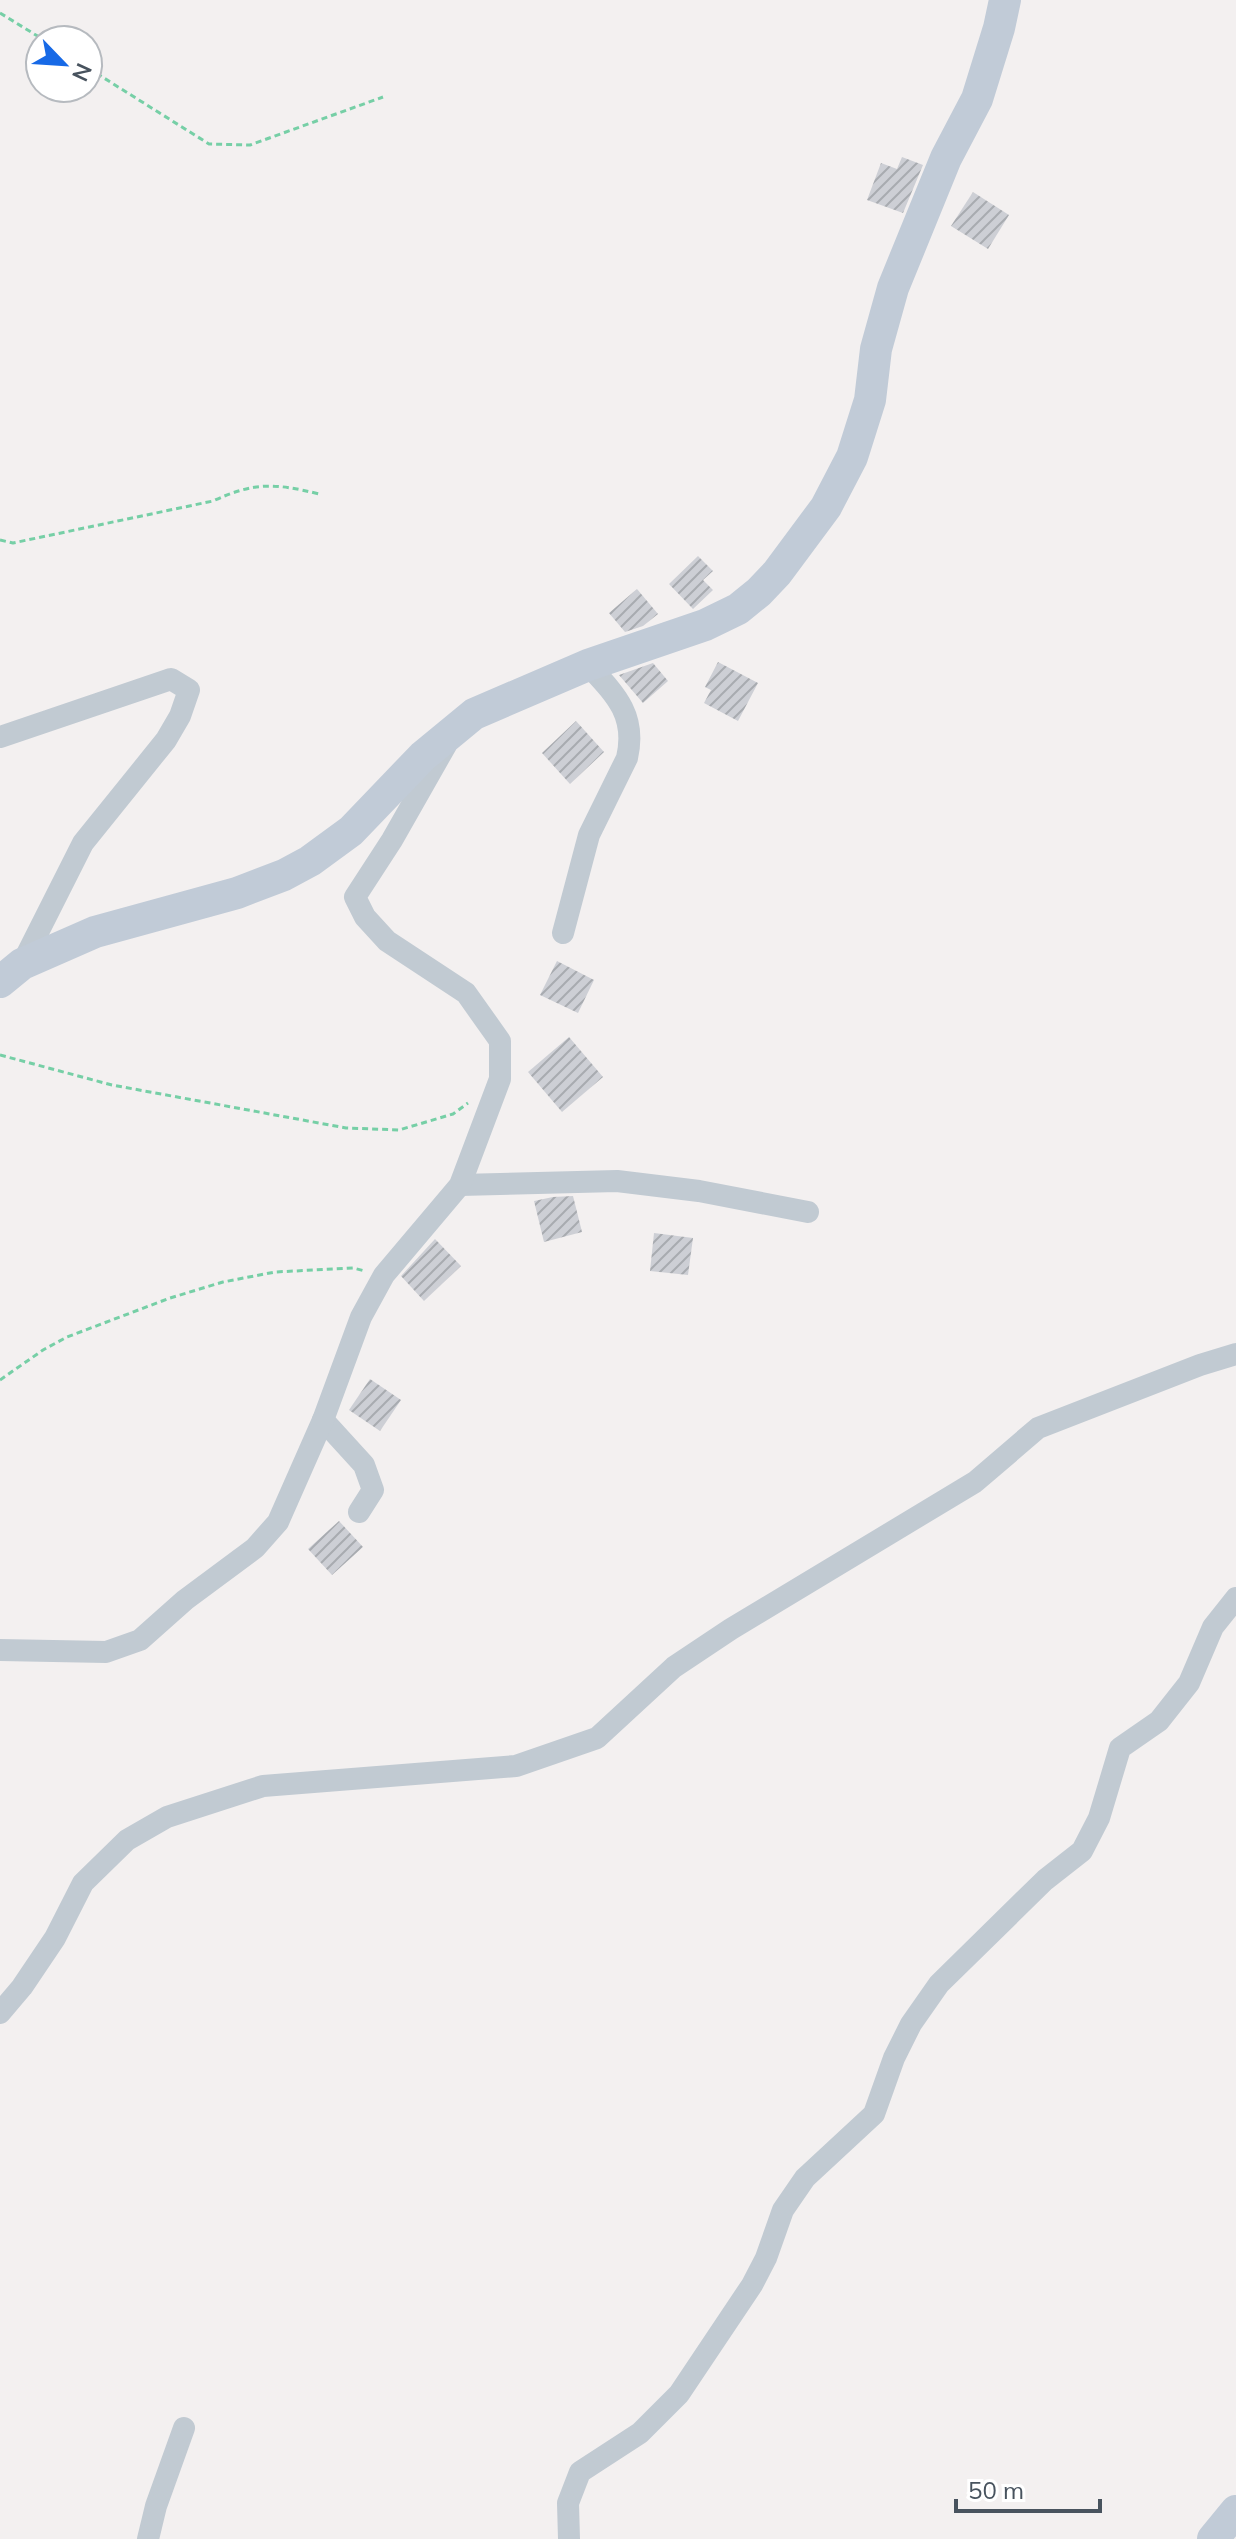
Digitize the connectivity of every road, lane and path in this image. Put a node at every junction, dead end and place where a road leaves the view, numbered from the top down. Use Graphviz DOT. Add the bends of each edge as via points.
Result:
graph roads {
  1 [pos="1005,0"];
  2 [pos="0,13"];
  3 [pos="24,28"];
  4 [pos="104,78"];
  5 [pos="383,97"];
  6 [pos="319,494"];
  7 [pos="0,540"];
  8 [pos="588,665"];
  9 [pos="452,734"];
  10 [pos="0,737"];
  11 [pos="563,933"];
  12 [pos="11,973"];
  13 [pos="0,1055"];
  14 [pos="500,1079"];
  15 [pos="460,1185"];
  16 [pos="808,1212"];
  17 [pos="384,1275"];
  18 [pos="1236,1354"];
  19 [pos="0,1380"];
  20 [pos="323,1420"];
  21 [pos="359,1512"];
  22 [pos="1236,1598"];
  23 [pos="0,1650"];
  24 [pos="0,2013"];
  25 [pos="184,2428"];
  26 [pos="1236,2511"];
  27 [pos="148,2539"];
  28 [pos="569,2539"];
  29 [pos="1213,2539"];
  1 -- 8 [label="street" via="977,99 946,158 893,288 876,349 870,400 852,457 826,507 777,573 738,609"];
  2 -- 3 [label="path"];
  4 -- 5 [label="path" via="209,144 250,145"];
  6 -- 7 [label="path" via="267,485 240,488 213,501 13,543"];
  8 -- 9 [label="street" via="474,714"];
  8 -- 11 [label="street" via="622,707 629,745 589,835"];
  9 -- 12 [label="street" via="423,756 351,831 284,875 95,932"];
  9 -- 14 [label="street" via="355,897 387,941 466,993 500,1041"];
  10 -- 12 [label="street" via="171,679 189,690 166,740 83,843"];
  13 -- 14 [label="path" via="112,1085 373,1131 399,1130 453,1114"];
  14 -- 15 [label="street"];
  15 -- 16 [label="street" via="617,1181"];
  15 -- 17 [label="street"];
  17 -- 19 [label="path" via="353,1268 275,1272 223,1282 67,1337"];
  17 -- 20 [label="street" via="361,1317"];
  18 -- 24 [label="street" via="1038,1428 975,1482 674,1667 597,1738 516,1766 263,1786 167,1817 127,1840 83,1883 55,1938"];
  20 -- 21 [label="street" via="364,1465 373,1490"];
  20 -- 23 [label="street" via="278,1522 255,1548 140,1640 106,1652"];
  22 -- 28 [label="street" via="1213,1627 1189,1683 1159,1721 1120,1748 1099,1818 1082,1851 939,1984 911,2024 874,2114 805,2178 783,2210 752,2285 679,2394 640,2433 580,2472 568,2503"];
  25 -- 27 [label="street"];
  26 -- 29 [label="street"];
}
